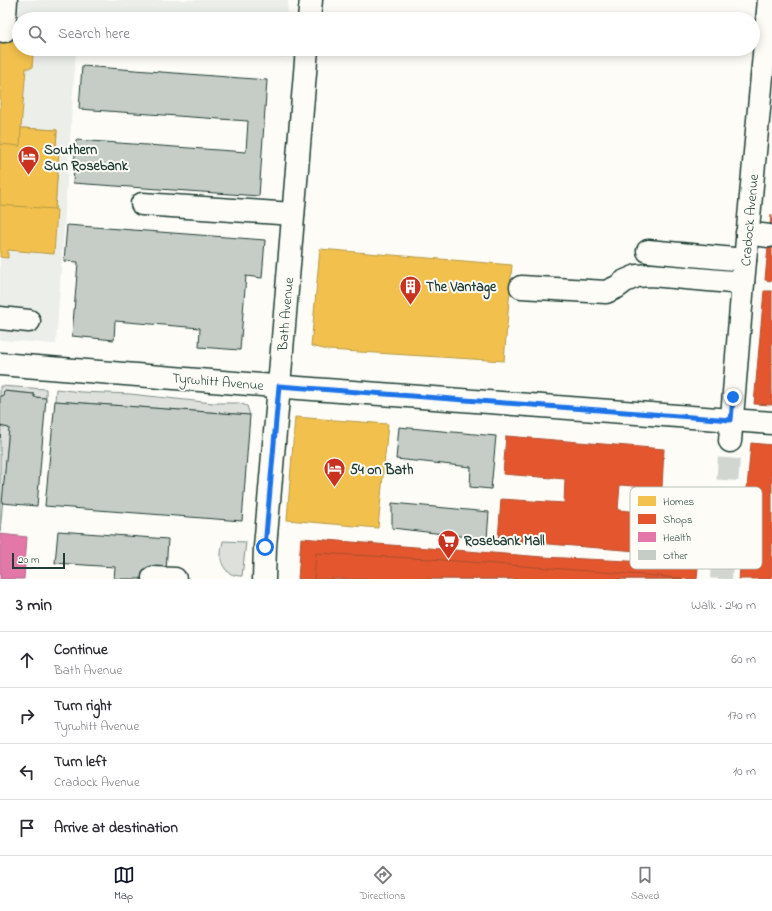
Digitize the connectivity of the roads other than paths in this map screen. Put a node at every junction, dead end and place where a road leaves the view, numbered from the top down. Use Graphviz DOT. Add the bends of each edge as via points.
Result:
graph roads {
  1 [pos="6,0"];
  2 [pos="310,0"];
  3 [pos="769,0"];
  4 [pos="309,12"];
  5 [pos="4,31"];
  6 [pos="305,56"];
  7 [pos="142,204"];
  8 [pos="293,214"];
  9 [pos="747,233"];
  10 [pos="769,236"];
  11 [pos="648,251"];
  12 [pos="745,260"];
  13 [pos="743,283"];
  14 [pos="521,287"];
  15 [pos="0,318"];
  16 [pos="29,320"];
  17 [pos="0,364"];
  18 [pos="279,386"];
  19 [pos="772,423"];
  20 [pos="731,430"];
  21 [pos="153,578"];
  22 [pos="175,579"];
  23 [pos="264,579"];
  1 -- 5 [label="street"];
  2 -- 4 [label="street"];
  3 -- 9 [label="street, Cradock Avenue"];
  6 -- 8 [label="street, Bath Avenue"];
  7 -- 8 [label="street"];
  8 -- 18 [label="street, Bath Avenue"];
  9 -- 10 [label="street"];
  9 -- 12 [label="street, Cradock Avenue"];
  11 -- 12 [label="street"];
  12 -- 13 [label="street, Cradock Avenue"];
  13 -- 14 [label="street" via="651,275 636,276 606,292"];
  13 -- 20 [label="street, Cradock Avenue"];
  15 -- 16 [label="street"];
  17 -- 18 [label="street, Tyrwhitt Avenue"];
  18 -- 20 [label="street, Tyrwhitt Avenue"];
  18 -- 23 [label="street, Bath Avenue"];
  19 -- 20 [label="street, Tyrwhitt Avenue"];
  21 -- 22 [label="street"];
}
